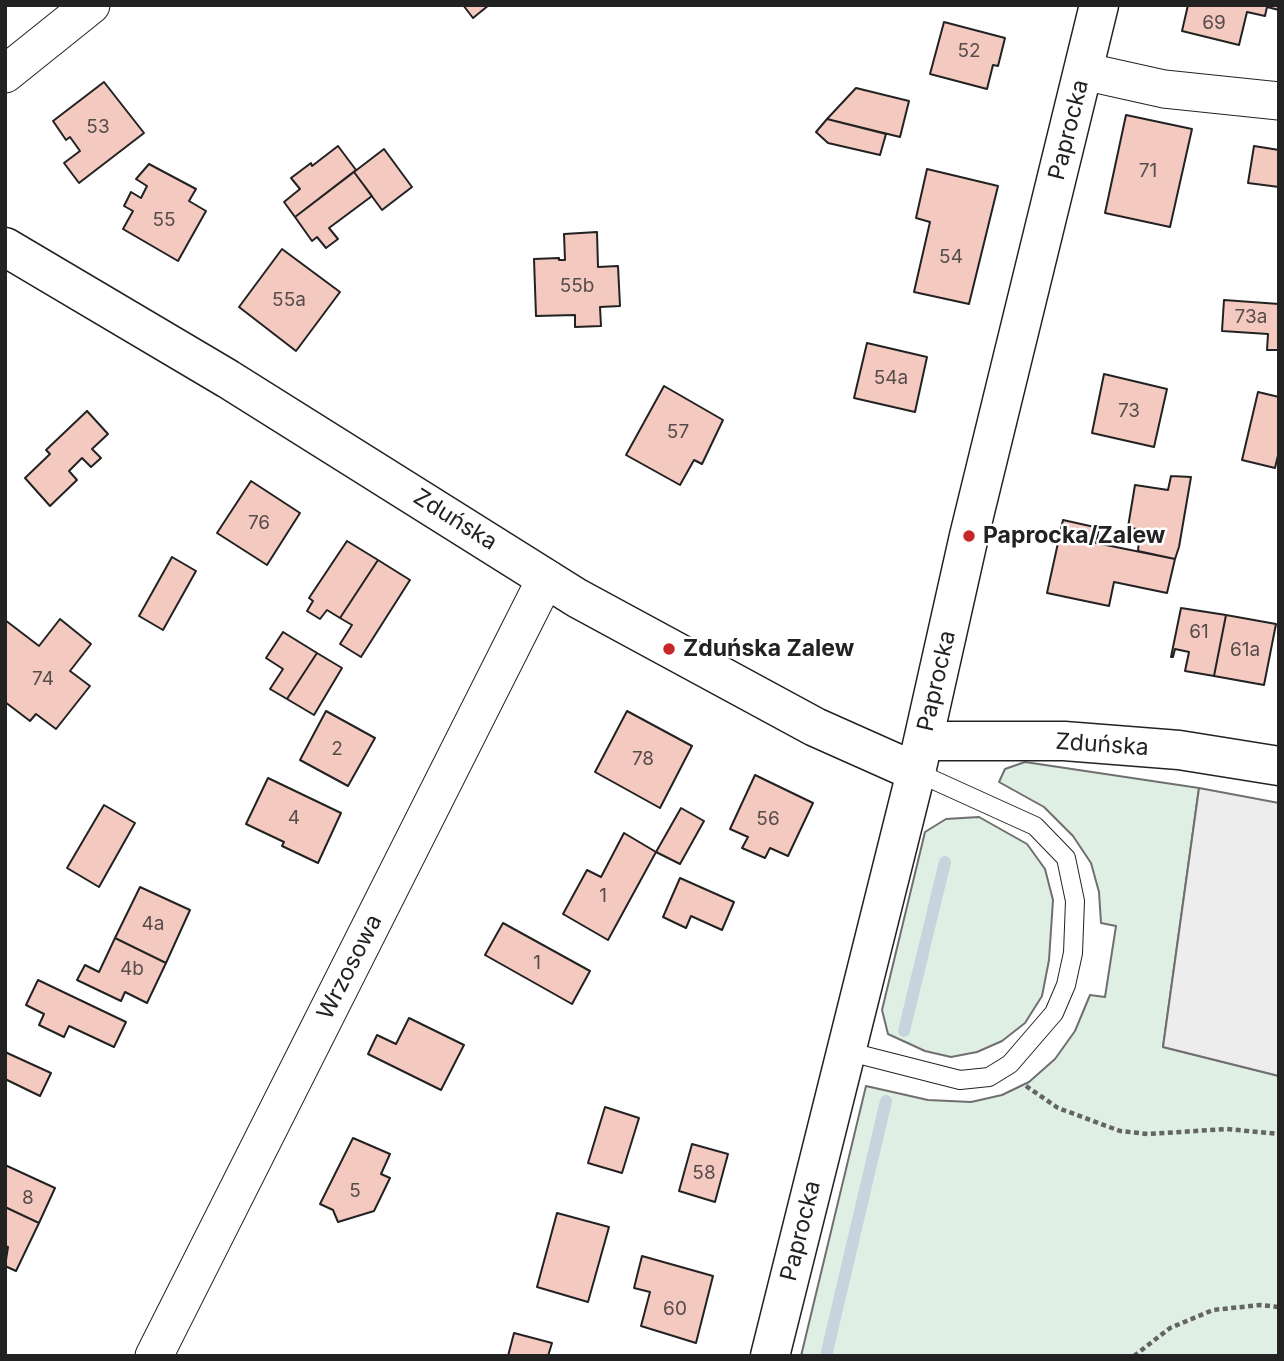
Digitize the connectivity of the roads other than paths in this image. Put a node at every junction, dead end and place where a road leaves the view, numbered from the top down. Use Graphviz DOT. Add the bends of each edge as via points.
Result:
graph roads {
  1 [pos="91,5"];
  2 [pos="1100,5"];
  3 [pos="1083,71"];
  4 [pos="5,74"];
  5 [pos="1279,101"];
  6 [pos="5,247"];
  7 [pos="546,578"];
  8 [pos="919,756"];
  9 [pos="1279,766"];
  10 [pos="846,1051"];
  11 [pos="154,1356"];
  12 [pos="770,1356"];
  1 -- 4 [label="street"];
  2 -- 3 [label="street, Paprocka"];
  3 -- 5 [label="street" via="1164,89"];
  3 -- 8 [label="street, Paprocka"];
  6 -- 7 [label="street, Zduńska" via="228,379"];
  7 -- 8 [label="street, Zduńska" via="816,727"];
  7 -- 11 [label="street, Wrzosowa"];
  8 -- 9 [label="street, Zduńska" via="1077,742 1179,750"];
  8 -- 10 [label="street, Paprocka"];
  8 -- 10 [label="lane" via="1035,826 1066,858 1075,901 1073,953 1066,985 1055,1013 1010,1064 989,1077 960,1080"];
  10 -- 12 [label="street, Paprocka"];
}
